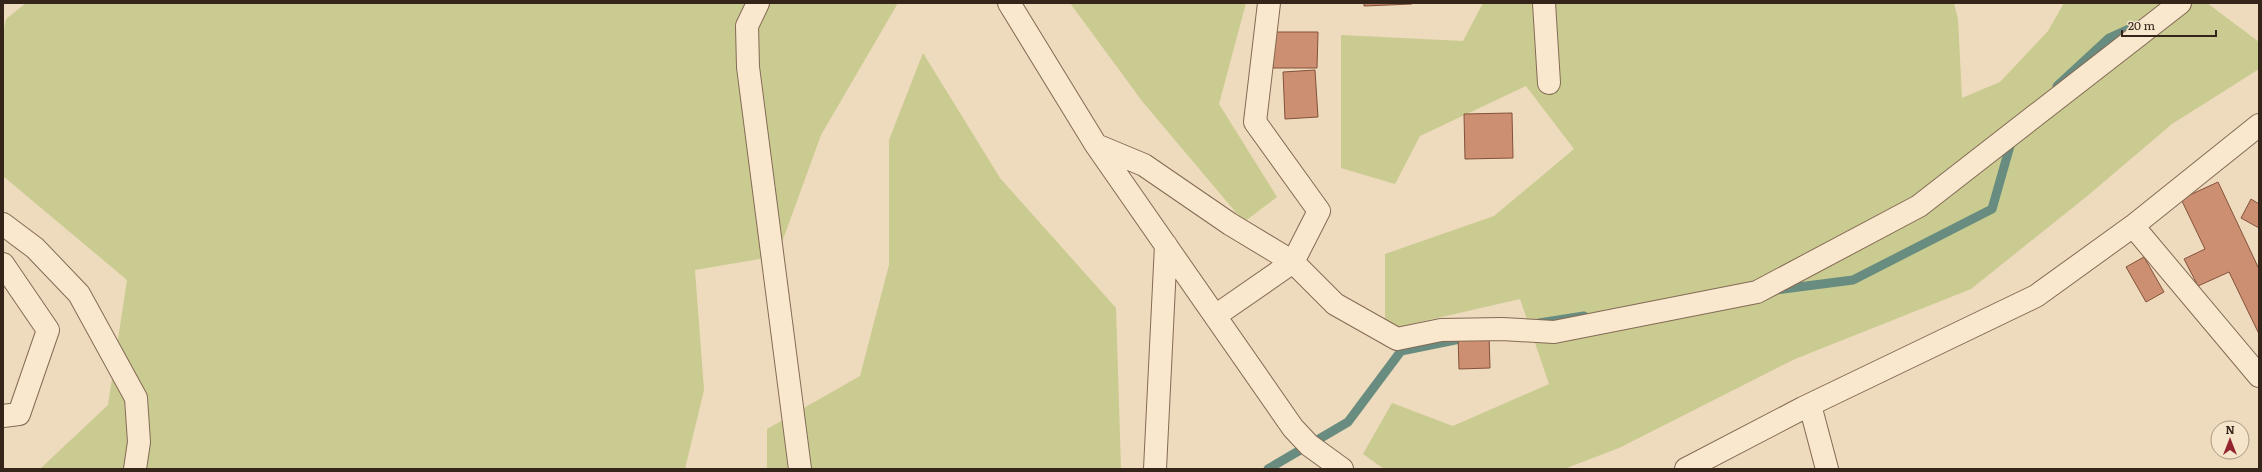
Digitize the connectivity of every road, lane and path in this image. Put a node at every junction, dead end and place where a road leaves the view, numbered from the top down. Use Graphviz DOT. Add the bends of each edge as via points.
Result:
graph roads {
  1 [pos="758,3"];
  2 [pos="1009,3"];
  3 [pos="1268,3"];
  4 [pos="1544,3"];
  5 [pos="2180,3"];
  6 [pos="1549,82"];
  7 [pos="2259,125"];
  8 [pos="1096,145"];
  9 [pos="3,224"];
  10 [pos="2133,226"];
  11 [pos="1166,245"];
  12 [pos="1293,262"];
  13 [pos="3,264"];
  14 [pos="1215,316"];
  15 [pos="2259,376"];
  16 [pos="1810,405"];
  17 [pos="3,416"];
  18 [pos="135,469"];
  19 [pos="800,469"];
  20 [pos="1155,469"];
  21 [pos="1342,469"];
  22 [pos="1686,469"];
  23 [pos="1827,469"];
  1 -- 19 [label="street" via="746,26 748,67"];
  2 -- 8 [label="street"];
  3 -- 12 [label="street" via="1255,122 1319,211"];
  4 -- 6 [label="street"];
  5 -- 12 [label="street" via="1919,206 1757,292 1554,332 1502,329 1441,330 1397,339 1335,304"];
  7 -- 10 [label="street"];
  8 -- 11 [label="street"];
  8 -- 12 [label="street" via="1144,165 1230,224"];
  9 -- 18 [label="street" via="35,248 79,294 136,398 138,442"];
  10 -- 15 [label="street"];
  10 -- 16 [label="street" via="2036,296"];
  11 -- 14 [label="street"];
  11 -- 20 [label="street"];
  12 -- 14 [label="street"];
  13 -- 17 [label="street" via="48,330 19,414"];
  14 -- 21 [label="street" via="1293,428 1309,445"];
  16 -- 22 [label="street"];
  16 -- 23 [label="street"];
}
